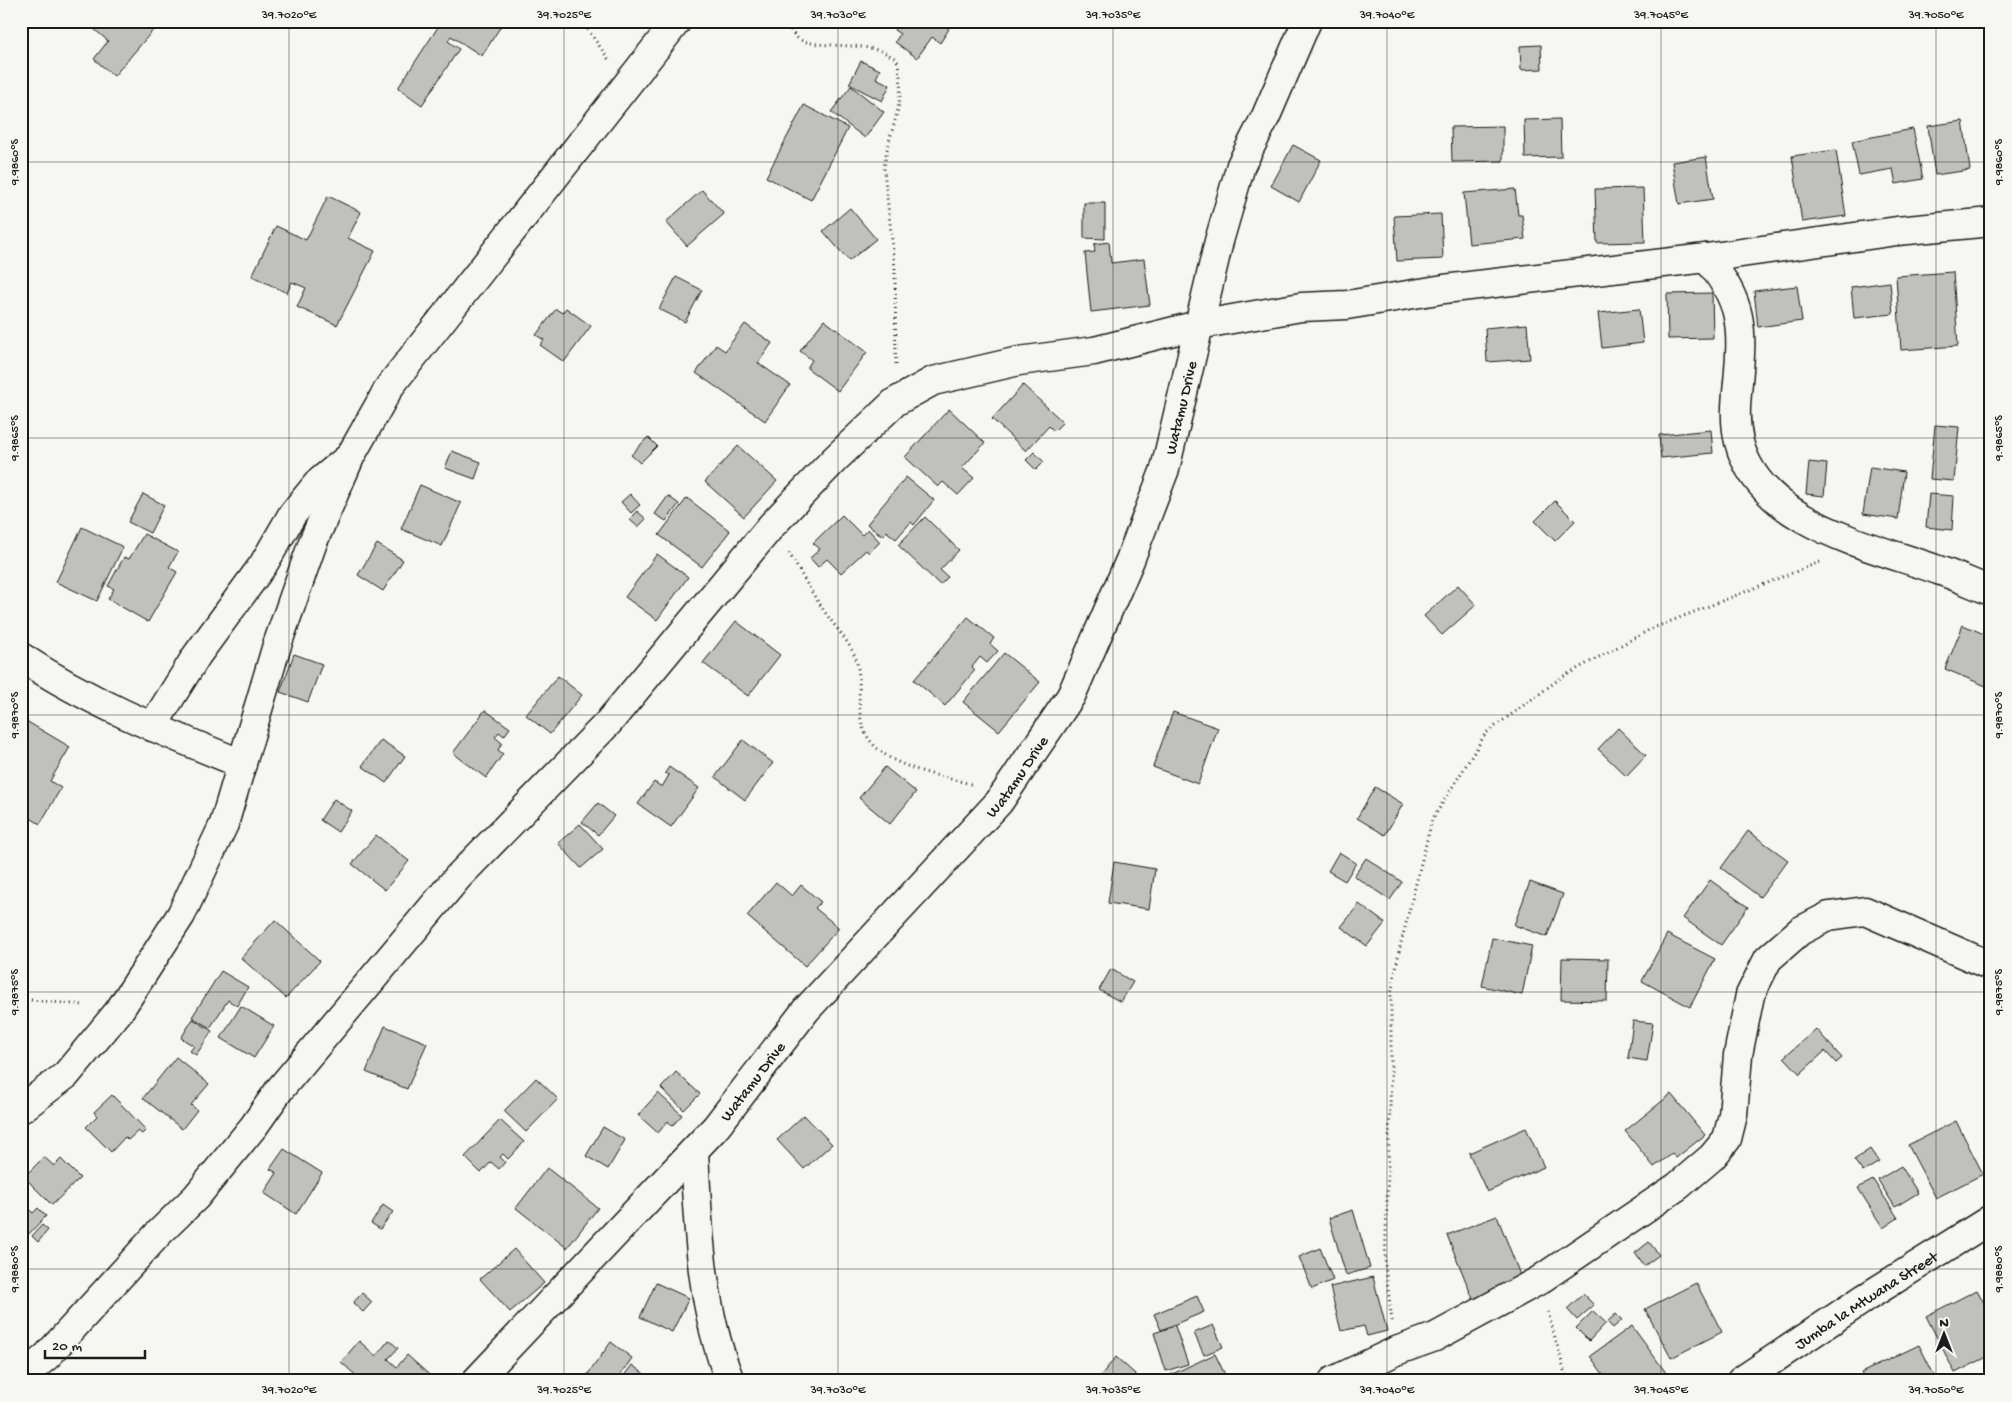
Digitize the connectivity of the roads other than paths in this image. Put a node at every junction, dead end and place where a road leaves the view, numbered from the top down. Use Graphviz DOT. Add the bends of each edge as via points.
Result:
graph roads {
  1 [pos="677,21"];
  2 [pos="1307,21"];
  3 [pos="1991,222"];
  4 [pos="1706,258"];
  5 [pos="1198,325"];
  6 [pos="352,455"];
  7 [pos="1991,591"];
  8 [pos="21,657"];
  9 [pos="152,727"];
  10 [pos="242,764"];
  11 [pos="1991,966"];
  12 [pos="21,1109"];
  13 [pos="694,1151"];
  14 [pos="1991,1219"];
  15 [pos="21,1378"];
  16 [pos="476,1381"];
  17 [pos="730,1381"];
  18 [pos="1333,1381"];
  19 [pos="1742,1381"];
  1 -- 6 [label="street" via="390,386"];
  2 -- 5 [label="street, Watamu Drive" via="1241,166"];
  3 -- 4 [label="street" via="1897,231"];
  4 -- 5 [label="street" via="1347,305 1301,307"];
  4 -- 7 [label="street" via="1725,282 1739,312 1735,418 1739,443 1760,485 1814,525"];
  5 -- 13 [label="street, Watamu Drive" via="1165,469 1071,696 999,802 806,1010"];
  5 -- 15 [label="street" via="1094,351 973,370 933,381 895,402 772,525 608,723 458,877 280,1089 196,1197 158,1234 48,1356"];
  6 -- 9 [label="street" via="318,483 292,515 263,565 197,655"];
  6 -- 10 [label="street" via="310,552 277,645"];
  8 -- 9 [label="street" via="86,697"];
  9 -- 10 [label="street"];
  10 -- 12 [label="street" via="224,824 181,915 119,1011 66,1075"];
  11 -- 18 [label="street" via="1866,911 1829,916 1800,931 1768,959 1750,995 1742,1027 1733,1115 1727,1139 1712,1157 1678,1186 1538,1281 1435,1337 1396,1351"];
  13 -- 16 [label="street, Watamu Drive"];
  13 -- 17 [label="street" via="708,1306"];
  14 -- 19 [label="street, Jumba la Mtwana Street"];
}
